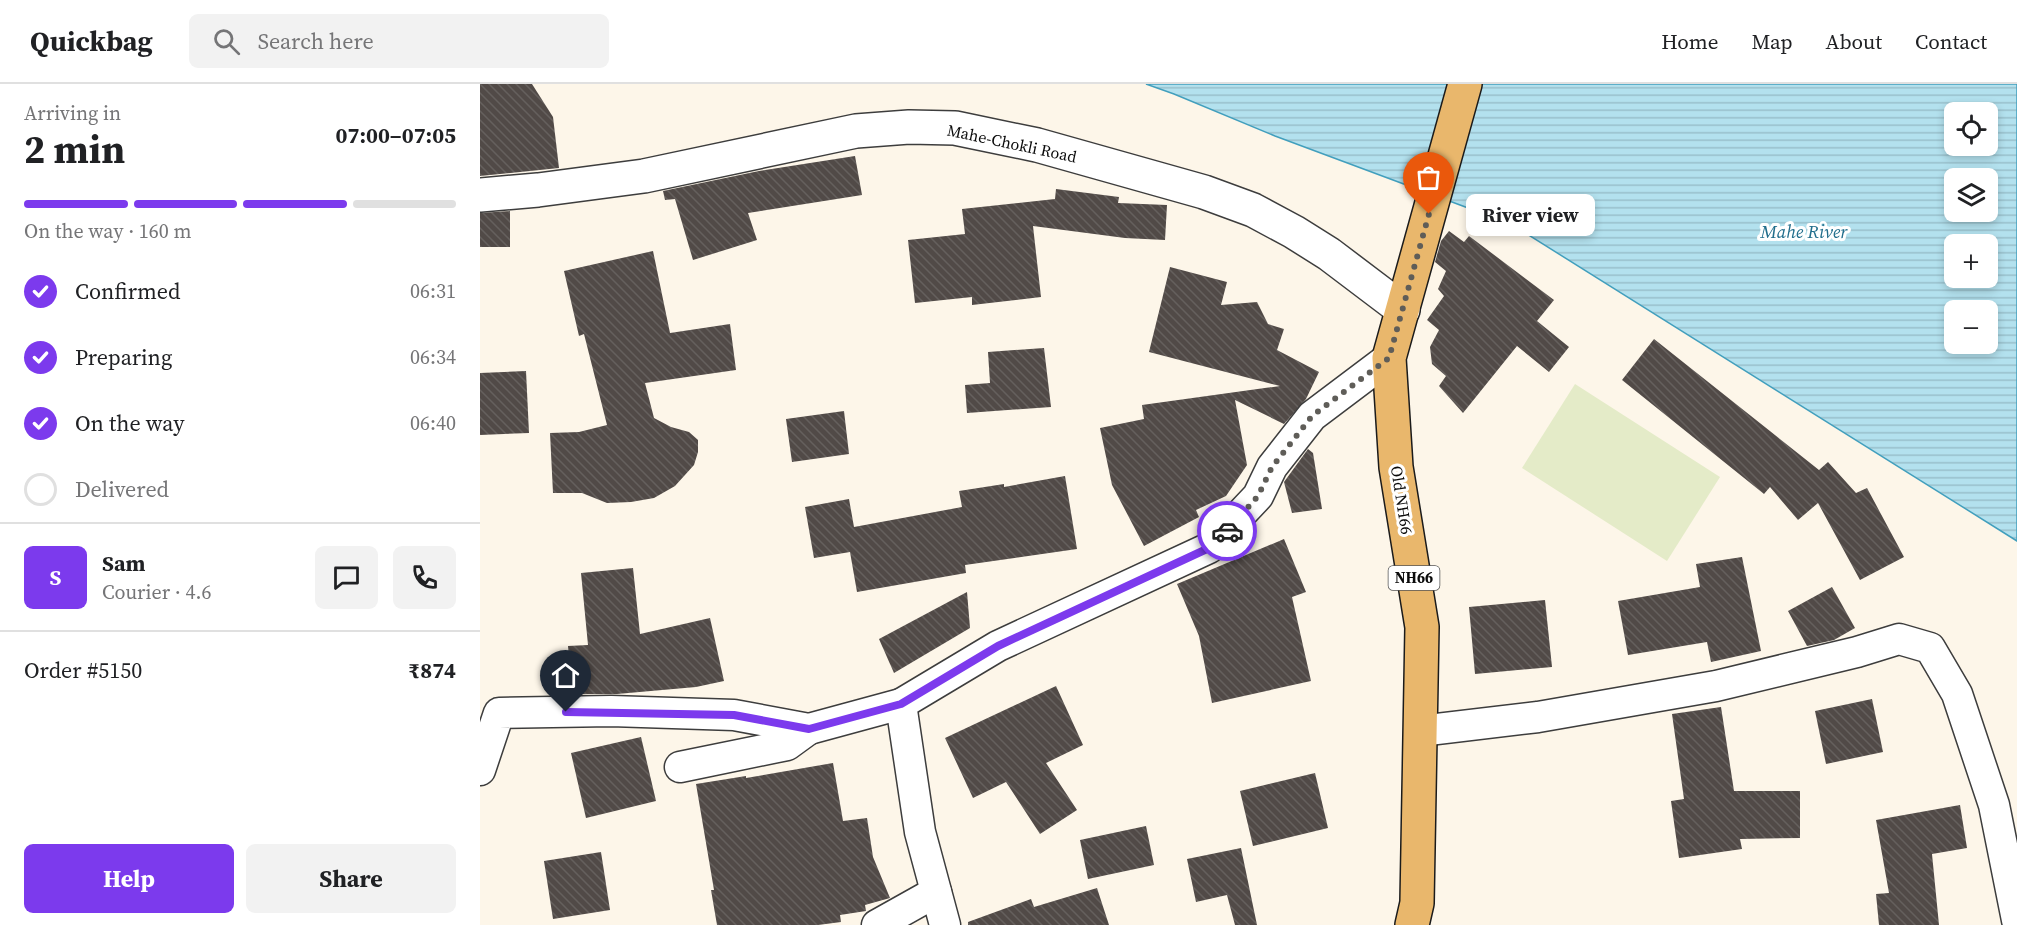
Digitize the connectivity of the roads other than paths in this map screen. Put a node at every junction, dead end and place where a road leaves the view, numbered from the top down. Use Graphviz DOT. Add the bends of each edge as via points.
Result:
graph roads {
  1 [pos="1465,84"];
  2 [pos="480,195"];
  3 [pos="1403,310"];
  4 [pos="1389,358"];
  5 [pos="901,704"];
  6 [pos="490,713"];
  7 [pos="809,729"];
  8 [pos="1420,731"];
  9 [pos="680,767"];
  10 [pos="480,770"];
  11 [pos="936,892"];
  12 [pos="2017,921"];
  13 [pos="877,925"];
  14 [pos="945,925"];
  15 [pos="1412,925"];
  1 -- 3 [label="main road, Old NH66 / NH66"];
  2 -- 3 [label="street, Mahe-Chokli Road" via="644,176 856,131 955,128 1072,154 1253,210 1329,254"];
  3 -- 4 [label="main road, Old NH66 / NH66"];
  4 -- 5 [label="street" via="1312,416 1272,467 1258,496 1209,548 998,646"];
  4 -- 8 [label="main road, Old NH66 / NH66" via="1396,467 1422,627"];
  5 -- 7 [label="street"];
  5 -- 11 [label="street" via="920,832"];
  6 -- 7 [label="street" via="734,715"];
  6 -- 10 [label="street"];
  7 -- 9 [label="street" via="787,745"];
  8 -- 12 [label="street" via="1538,717 1716,686 1899,639 1930,648 1957,694 1994,805"];
  8 -- 15 [label="main road, Old NH66 / NH66" via="1417,903"];
  11 -- 13 [label="street"];
  11 -- 14 [label="street"];
}
